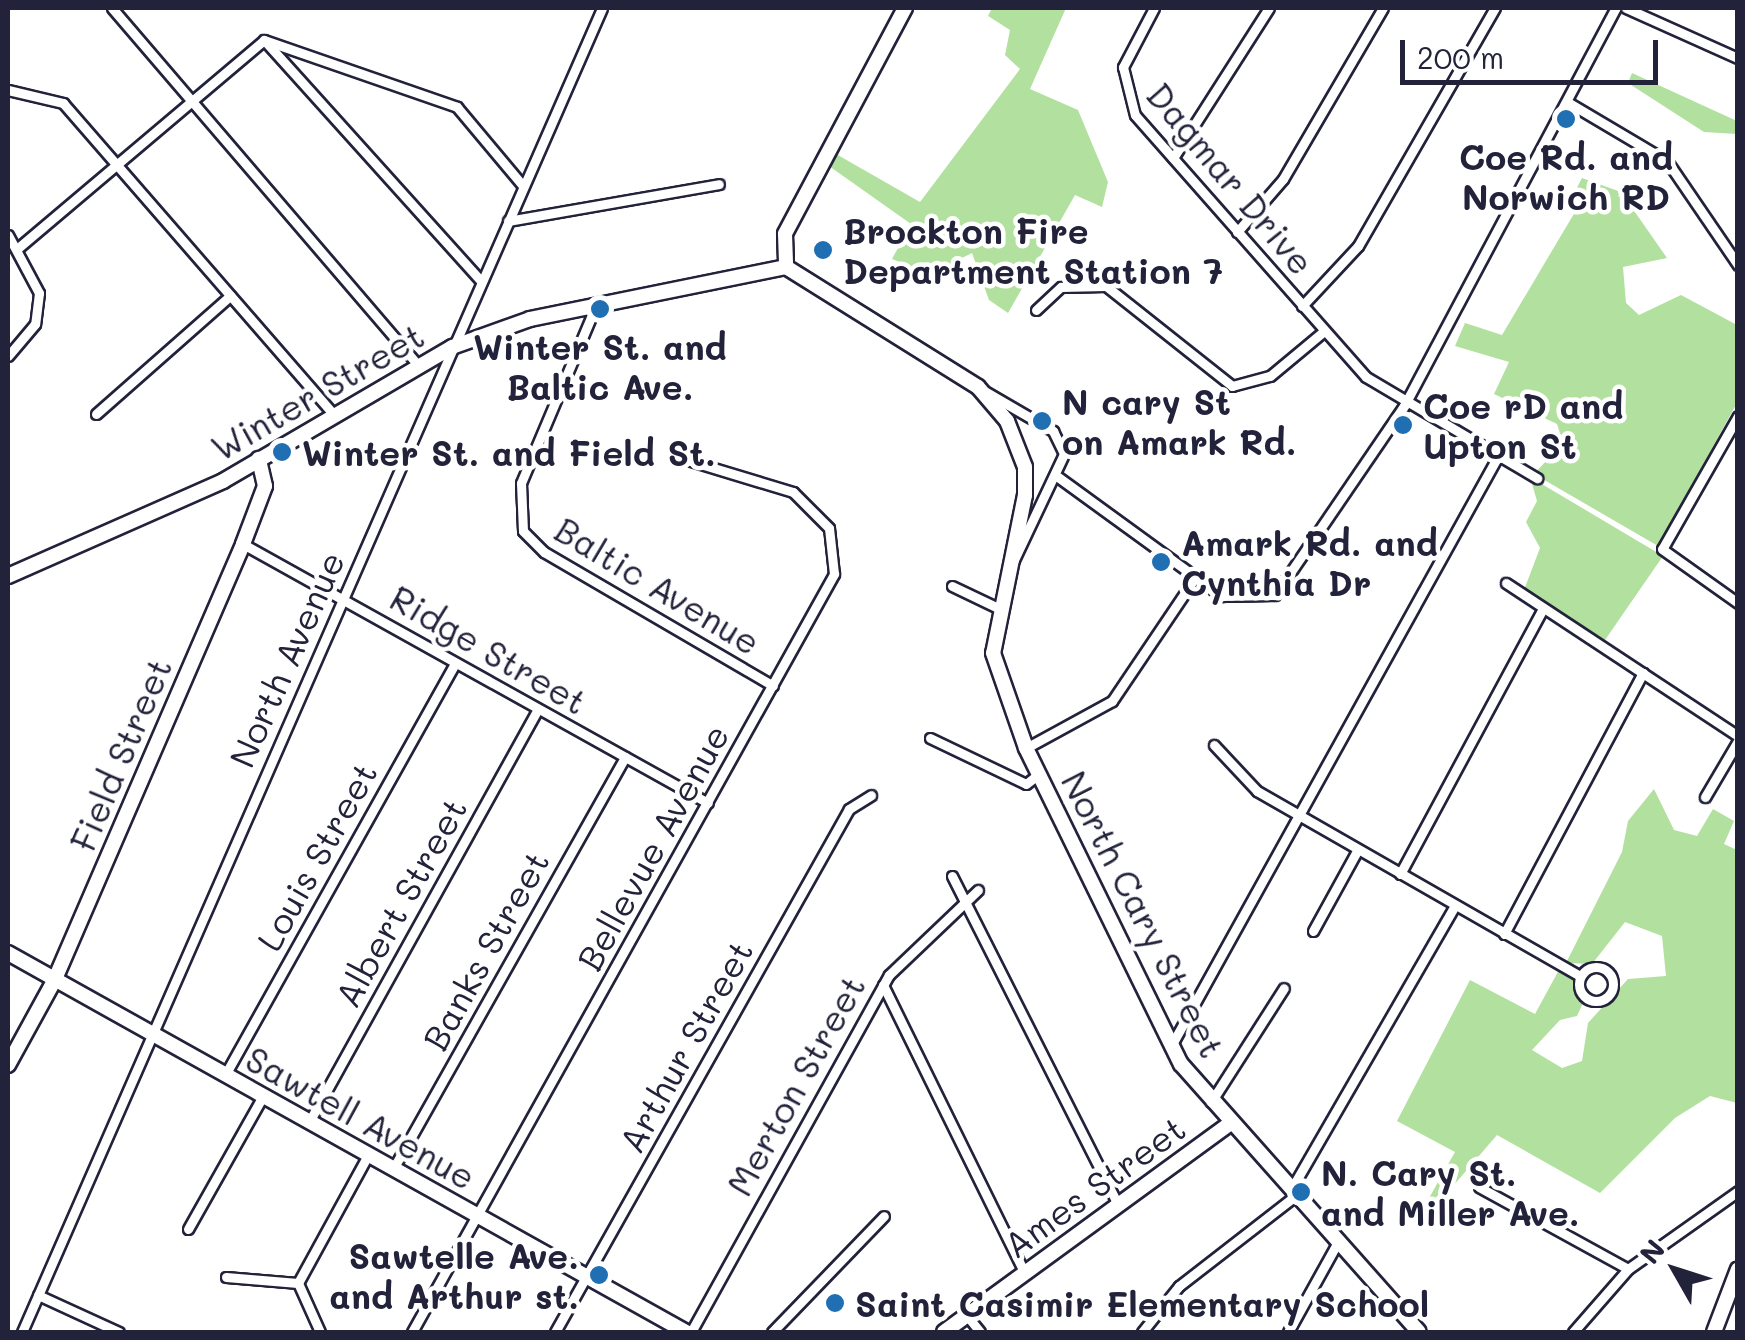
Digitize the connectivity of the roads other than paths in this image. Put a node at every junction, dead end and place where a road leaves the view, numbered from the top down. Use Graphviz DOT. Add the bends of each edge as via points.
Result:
graph roads {
  1 [pos="112,8"];
  2 [pos="588,8"];
  3 [pos="904,8"];
  4 [pos="1154,8"];
  5 [pos="1269,8"];
  6 [pos="1383,8"];
  7 [pos="1495,8"];
  8 [pos="1616,8"];
  9 [pos="1626,8"];
  10 [pos="601,11"];
  11 [pos="264,40"];
  12 [pos="1738,58"];
  13 [pos="8,90"];
  14 [pos="189,98"];
  15 [pos="1569,103"];
  16 [pos="1173,158"];
  17 [pos="115,160"];
  18 [pos="718,184"];
  19 [pos="523,186"];
  20 [pos="508,221"];
  21 [pos="1237,232"];
  22 [pos="8,236"];
  23 [pos="18,248"];
  24 [pos="1738,265"];
  25 [pos="786,267"];
  26 [pos="481,282"];
  27 [pos="230,296"];
  28 [pos="597,303"];
  29 [pos="1302,306"];
  30 [pos="1036,310"];
  31 [pos="1324,332"];
  32 [pos="452,347"];
  33 [pos="8,356"];
  34 [pos="416,363"];
  35 [pos="978,387"];
  36 [pos="1404,406"];
  37 [pos="96,414"];
  38 [pos="332,414"];
  39 [pos="1738,416"];
  40 [pos="1498,456"];
  41 [pos="259,459"];
  42 [pos="684,459"];
  43 [pos="1058,477"];
  44 [pos="1537,478"];
  45 [pos="243,544"];
  46 [pos="1009,569"];
  47 [pos="8,576"];
  48 [pos="1195,578"];
  49 [pos="1506,583"];
  50 [pos="952,586"];
  51 [pos="343,597"];
  52 [pos="1738,602"];
  53 [pos="996,607"];
  54 [pos="1543,608"];
  55 [pos="455,663"];
  56 [pos="1643,672"];
  57 [pos="773,686"];
  58 [pos="538,710"];
  59 [pos="930,738"];
  60 [pos="1738,739"];
  61 [pos="1214,745"];
  62 [pos="1026,748"];
  63 [pos="625,758"];
  64 [pos="1039,774"];
  65 [pos="871,795"];
  66 [pos="1706,798"];
  67 [pos="708,804"];
  68 [pos="1304,819"];
  69 [pos="1357,852"];
  70 [pos="1400,874"];
  71 [pos="952,876"];
  72 [pos="978,890"];
  73 [pos="966,902"];
  74 [pos="1455,905"];
  75 [pos="1313,931"];
  76 [pos="1504,934"];
  77 [pos="8,952"];
  78 [pos="1580,976"];
  79 [pos="55,979"];
  80 [pos="883,985"];
  81 [pos="1284,988"];
  82 [pos="153,1035"];
  83 [pos="1171,1046"];
  84 [pos="8,1065"];
  85 [pos="225,1075"];
  86 [pos="262,1096"];
  87 [pos="1211,1102"];
  88 [pos="309,1122"];
  89 [pos="1231,1123"];
  90 [pos="368,1155"];
  91 [pos="393,1169"];
  92 [pos="1479,1187"];
  93 [pos="1296,1190"];
  94 [pos="1738,1191"];
  95 [pos="1119,1206"];
  96 [pos="478,1216"];
  97 [pos="884,1216"];
  98 [pos="188,1229"];
  99 [pos="1340,1240"];
  100 [pos="1628,1270"];
  101 [pos="1737,1271"];
  102 [pos="1025,1274"];
  103 [pos="226,1277"];
  104 [pos="586,1277"];
  105 [pos="298,1284"];
  106 [pos="38,1295"];
  107 [pos="968,1317"];
  108 [pos="22,1332"];
  109 [pos="119,1332"];
  110 [pos="320,1332"];
  111 [pos="412,1332"];
  112 [pos="555,1332"];
  113 [pos="688,1332"];
  114 [pos="772,1332"];
  115 [pos="944,1332"];
  116 [pos="980,1332"];
  117 [pos="1142,1332"];
  118 [pos="1288,1332"];
  119 [pos="1419,1332"];
  120 [pos="1573,1332"];
  121 [pos="1714,1332"];
  1 -- 14 [label="street"];
  2 -- 10 [label="street"];
  3 -- 25 [label="street" via="785,234"];
  4 -- 16 [label="street, Dagmar Drive" via="1122,78 1135,115"];
  5 -- 16 [label="street"];
  6 -- 21 [label="street" via="1284,179"];
  7 -- 29 [label="street" via="1358,246"];
  8 -- 15 [label="street"];
  9 -- 12 [label="street"];
  10 -- 19 [label="street, North Avenue"];
  11 -- 14 [label="street"];
  11 -- 19 [label="street" via="457,107"];
  11 -- 26 [label="street"];
  13 -- 17 [label="street" via="63,103"];
  14 -- 17 [label="street"];
  14 -- 34 [label="street"];
  15 -- 24 [label="street" via="1667,161"];
  15 -- 36 [label="street"];
  16 -- 21 [label="street, Dagmar Drive"];
  17 -- 23 [label="street"];
  17 -- 27 [label="street"];
  18 -- 20 [label="street"];
  19 -- 20 [label="street, North Avenue"];
  20 -- 26 [label="street, North Avenue"];
  21 -- 29 [label="street, Dagmar Drive"];
  22 -- 23 [label="street"];
  23 -- 33 [label="street" via="39,293 35,324"];
  25 -- 28 [label="street, Winter Street"];
  25 -- 35 [label="street, North Cary Street"];
  26 -- 32 [label="street, North Avenue"];
  27 -- 37 [label="street"];
  27 -- 38 [label="street"];
  28 -- 32 [label="street, Winter Street"];
  28 -- 57 [label="street, Baltic Avenue" via="521,483 523,531 544,552"];
  29 -- 31 [label="street, Dagmar Drive"];
  30 -- 31 [label="street" via="1061,287 1106,286 1232,386 1270,376"];
  31 -- 36 [label="street, Dagmar Drive"];
  32 -- 34 [label="street, Winter Street"];
  32 -- 51 [label="street, North Avenue"];
  34 -- 38 [label="street, Winter Street"];
  35 -- 43 [label="street, North Cary Street" via="1053,431 1064,454"];
  35 -- 46 [label="street, North Cary Street" via="1006,421 1025,467"];
  36 -- 40 [label="street, Dagmar Drive"];
  36 -- 48 [label="street" via="1275,595 1244,603"];
  38 -- 41 [label="street, Winter Street"];
  39 -- 52 [label="street" via="1662,549"];
  40 -- 44 [label="street, Dagmar Drive"];
  40 -- 68 [label="street"];
  41 -- 45 [label="street, Field Street" via="265,486"];
  41 -- 47 [label="street, Winter Street"];
  42 -- 57 [label="street, Bellevue Avenue" via="793,492 836,542 834,574"];
  43 -- 46 [label="street, North Cary Street"];
  43 -- 48 [label="street"];
  45 -- 51 [label="street, Ridge Street"];
  45 -- 79 [label="street, Field Street"];
  46 -- 53 [label="street, North Cary Street"];
  48 -- 62 [label="street" via="1112,701"];
  49 -- 54 [label="street"];
  50 -- 53 [label="street"];
  51 -- 55 [label="street, Ridge Street"];
  51 -- 82 [label="street, North Avenue"];
  53 -- 62 [label="street, North Cary Street" via="1000,691"];
  54 -- 56 [label="street"];
  54 -- 70 [label="street"];
  55 -- 58 [label="street, Ridge Street"];
  55 -- 85 [label="street, Louis Street"];
  56 -- 60 [label="street"];
  56 -- 76 [label="street"];
  57 -- 67 [label="street, Bellevue Avenue"];
  58 -- 63 [label="street, Ridge Street"];
  58 -- 88 [label="street, Albert Street"];
  59 -- 64 [label="street" via="1026,784"];
  60 -- 66 [label="street"];
  61 -- 68 [label="street" via="1256,791"];
  62 -- 64 [label="street, North Cary Street"];
  63 -- 67 [label="street, Ridge Street"];
  63 -- 91 [label="street, Banks Street"];
  64 -- 83 [label="street, North Cary Street"];
  65 -- 104 [label="street, Arthur Street" via="849,809"];
  67 -- 96 [label="street, Bellevue Avenue"];
  68 -- 69 [label="street"];
  68 -- 83 [label="street"];
  69 -- 70 [label="street"];
  69 -- 75 [label="street"];
  70 -- 74 [label="street"];
  71 -- 73 [label="street"];
  72 -- 73 [label="street, Merton Street"];
  73 -- 80 [label="street, Merton Street" via="947,911"];
  73 -- 95 [label="street"];
  74 -- 76 [label="street"];
  74 -- 93 [label="street"];
  76 -- 78 [label="street"];
  77 -- 79 [label="street, Sawtell Avenue"];
  79 -- 82 [label="street, Sawtell Avenue"];
  79 -- 84 [label="street, Field Street"];
  80 -- 102 [label="street"];
  80 -- 113 [label="street, Merton Street"];
  81 -- 87 [label="street"];
  82 -- 85 [label="street, Sawtell Avenue"];
  82 -- 106 [label="street, North Avenue"];
  83 -- 87 [label="street, North Cary Street"];
  85 -- 86 [label="street, Sawtell Avenue"];
  86 -- 88 [label="street, Sawtell Avenue"];
  86 -- 98 [label="street"];
  87 -- 89 [label="street, North Cary Street"];
  88 -- 90 [label="street, Sawtell Avenue"];
  89 -- 93 [label="street, North Cary Street"];
  89 -- 95 [label="street, Ames Street"];
  90 -- 91 [label="street, Sawtell Avenue"];
  90 -- 105 [label="street"];
  91 -- 96 [label="street, Sawtell Avenue"];
  92 -- 100 [label="street"];
  93 -- 99 [label="street, North Cary Street"];
  93 -- 117 [label="street" via="1179,1286"];
  94 -- 100 [label="street"];
  95 -- 102 [label="street, Ames Street"];
  96 -- 104 [label="street, Sawtell Avenue"];
  96 -- 111 [label="street, Bellevue Avenue"];
  97 -- 114 [label="street"];
  99 -- 118 [label="street"];
  99 -- 119 [label="street, North Cary Street"];
  100 -- 120 [label="street"];
  101 -- 121 [label="street"];
  102 -- 107 [label="street, Ames Street"];
  103 -- 105 [label="street"];
  104 -- 112 [label="street, Arthur Street"];
  104 -- 113 [label="street, Sawtell Avenue"];
  105 -- 110 [label="street"];
  106 -- 108 [label="street, North Avenue"];
  106 -- 109 [label="street"];
  107 -- 115 [label="street, Ames Street"];
  107 -- 116 [label="street"];
}
